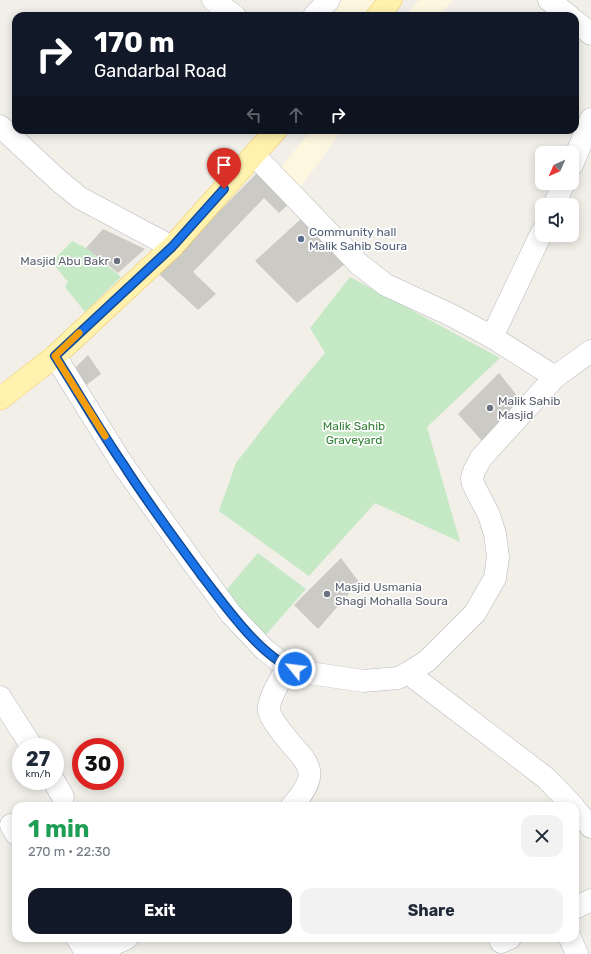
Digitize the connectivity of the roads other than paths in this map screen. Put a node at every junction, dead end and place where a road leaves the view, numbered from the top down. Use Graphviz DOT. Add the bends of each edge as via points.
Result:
graph roads {
  1 [pos="213,0"];
  2 [pos="329,0"];
  3 [pos="391,0"];
  4 [pos="549,0"];
  5 [pos="230,12"];
  6 [pos="318,12"];
  7 [pos="380,12"];
  8 [pos="564,12"];
  9 [pos="579,24"];
  10 [pos="591,34"];
  11 [pos="591,119"];
  12 [pos="0,126"];
  13 [pos="272,134"];
  14 [pos="579,148"];
  15 [pos="254,155"];
  16 [pos="537,242"];
  17 [pos="172,247"];
  18 [pos="492,337"];
  19 [pos="591,350"];
  20 [pos="55,356"];
  21 [pos="555,377"];
  22 [pos="0,400"];
  23 [pos="287,667"];
  24 [pos="408,674"];
  25 [pos="0,697"];
  26 [pos="26,738"];
  27 [pos="295,802"];
  28 [pos="569,802"];
  29 [pos="579,814"];
  30 [pos="591,827"];
  31 [pos="591,900"];
  32 [pos="579,906"];
  33 [pos="80,942"];
  34 [pos="118,942"];
  35 [pos="572,942"];
  36 [pos="87,954"];
  37 [pos="93,954"];
  38 [pos="577,954"];
  1 -- 5 [label="street"];
  2 -- 6 [label="street"];
  3 -- 7 [label="main road"];
  4 -- 8 [label="street"];
  9 -- 10 [label="street"];
  11 -- 14 [label="street"];
  12 -- 17 [label="street" via="80,198"];
  13 -- 15 [label="main road"];
  15 -- 17 [label="main road"];
  15 -- 18 [label="street" via="360,265 386,285"];
  16 -- 18 [label="street"];
  17 -- 20 [label="main road"];
  18 -- 21 [label="street"];
  19 -- 21 [label="street"];
  20 -- 22 [label="main road"];
  20 -- 23 [label="street" via="123,465 192,562 231,614 265,650"];
  21 -- 24 [label="street" via="481,458 472,478 495,534 498,557 495,578 475,613 427,661"];
  23 -- 24 [label="street" via="363,681 398,678"];
  23 -- 27 [label="street" via="270,702 269,711 303,757 310,774 308,785"];
  24 -- 28 [label="street" via="546,778"];
  25 -- 26 [label="street"];
  29 -- 30 [label="street"];
  31 -- 32 [label="street"];
  33 -- 36 [label="street"];
  34 -- 37 [label="street"];
  35 -- 38 [label="street"];
}
